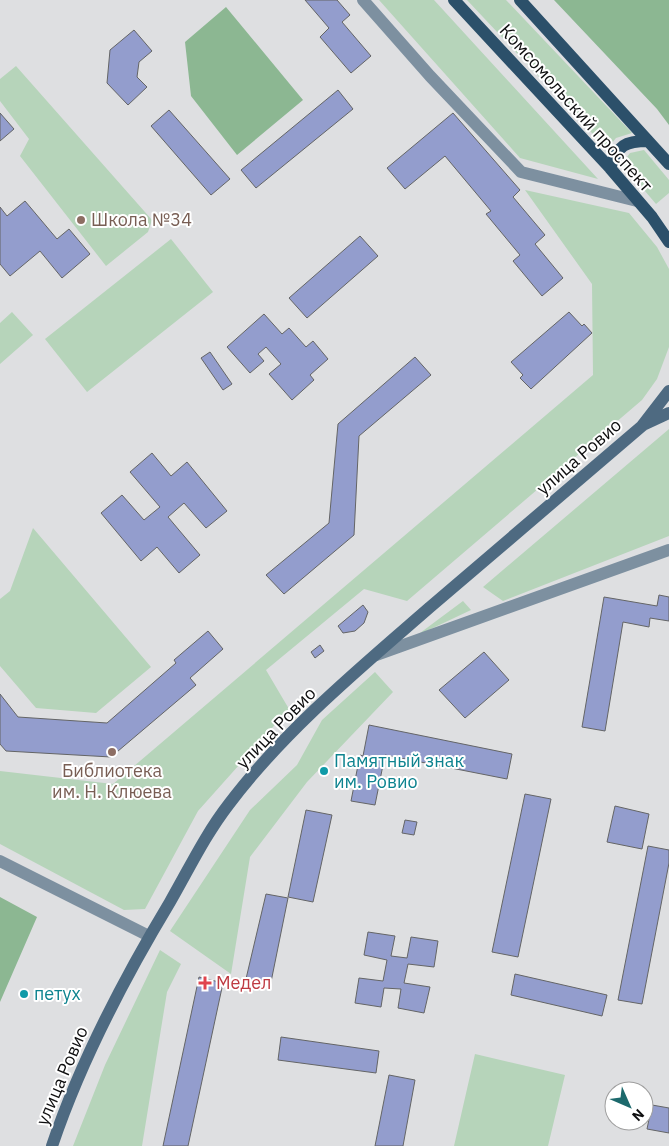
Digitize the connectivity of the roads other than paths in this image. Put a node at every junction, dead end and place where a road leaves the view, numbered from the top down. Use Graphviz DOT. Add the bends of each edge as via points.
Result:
graph roads {
  1 [pos="363,0"];
  2 [pos="454,0"];
  3 [pos="520,0"];
  4 [pos="648,141"];
  5 [pos="669,164"];
  6 [pos="610,168"];
  7 [pos="637,201"];
  8 [pos="669,242"];
  9 [pos="669,391"];
  10 [pos="669,413"];
  11 [pos="642,426"];
  12 [pos="669,550"];
  13 [pos="376,654"];
  14 [pos="0,861"];
  15 [pos="149,936"];
  16 [pos="52,1146"];
  1 -- 7 [label="street" via="521,172"];
  2 -- 6 [label="main road, Комсомольский проспект"];
  3 -- 4 [label="main road, Комсомольский проспект"];
  4 -- 5 [label="main road, Комсомольский проспект"];
  4 -- 6 [label="main road" via="631,141 622,147 614,155"];
  6 -- 7 [label="main road, Комсомольский проспект"];
  7 -- 8 [label="main road, Комсомольский проспект"];
  9 -- 11 [label="main road, улица Ровио"];
  10 -- 11 [label="main road, улица Ровио"];
  11 -- 13 [label="main road, улица Ровио"];
  12 -- 13 [label="street"];
  13 -- 15 [label="main road, улица Ровио" via="266,759 228,804"];
  14 -- 15 [label="street"];
  15 -- 16 [label="main road, улица Ровио" via="89,1050"];
}
